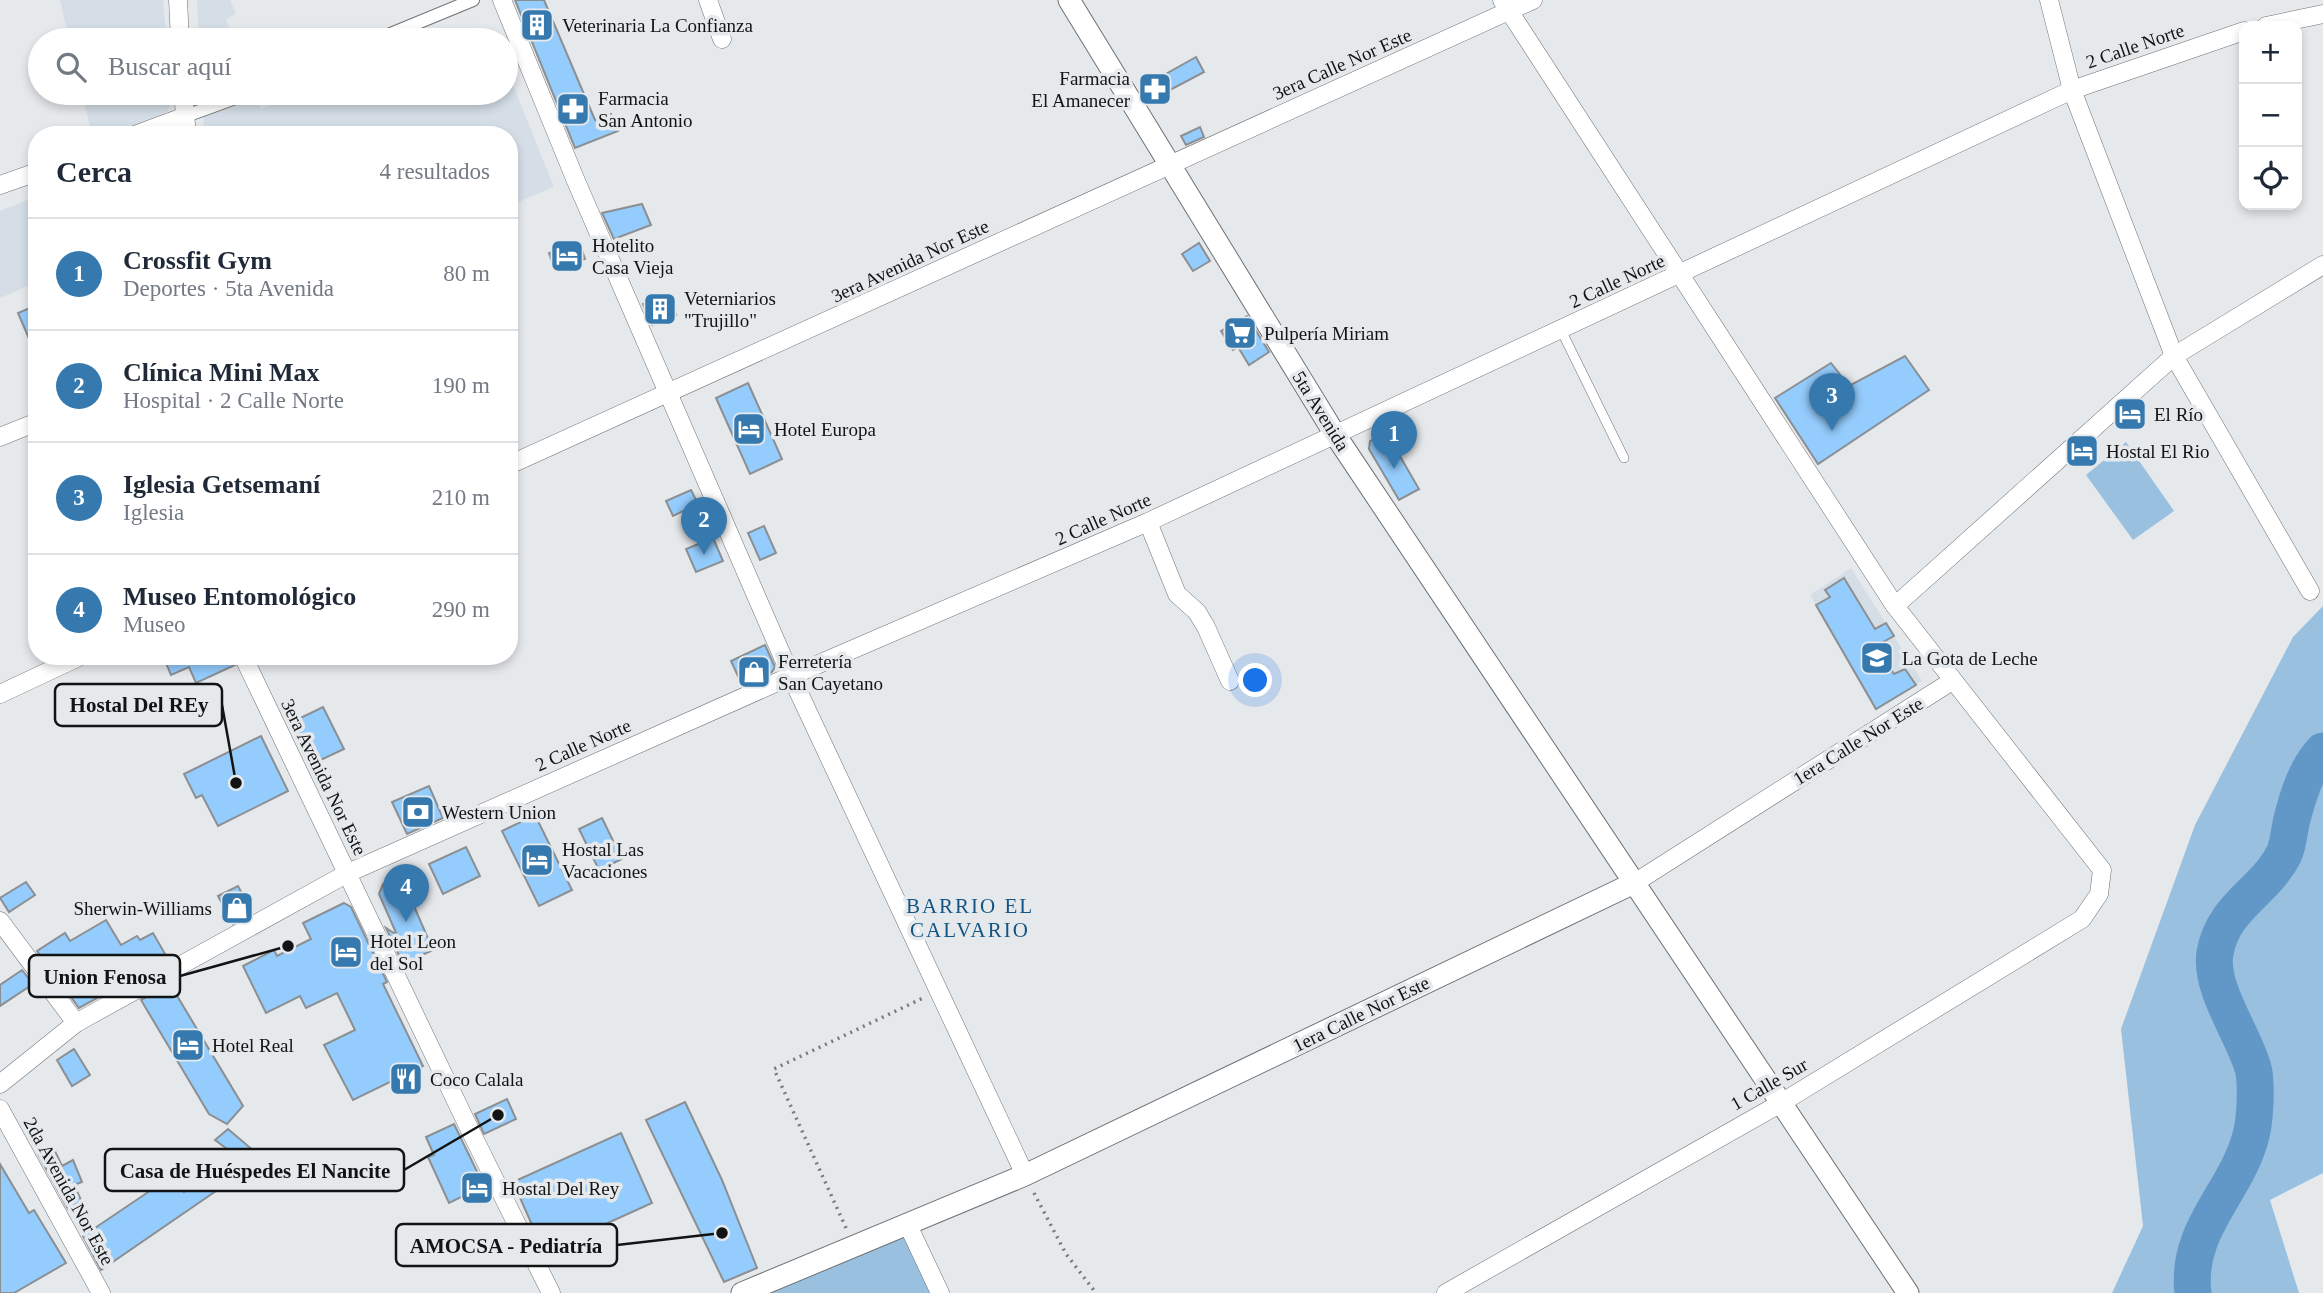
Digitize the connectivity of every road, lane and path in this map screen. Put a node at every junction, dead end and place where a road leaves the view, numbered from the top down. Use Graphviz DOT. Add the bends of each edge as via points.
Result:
graph roads {
  1 [pos="178,0"];
  2 [pos="473,0"];
  3 [pos="502,0"];
  4 [pos="708,0"];
  5 [pos="1069,0"];
  6 [pos="1533,0"];
  7 [pos="2049,0"];
  8 [pos="1505,5"];
  9 [pos="2323,13"];
  10 [pos="2288,21"];
  11 [pos="179,28"];
  12 [pos="405,28"];
  13 [pos="513,28"];
  14 [pos="2239,33"];
  15 [pos="518,39"];
  16 [pos="722,39"];
  17 [pos="2071,90"];
  18 [pos="185,105"];
  19 [pos="216,105"];
  20 [pos="186,116"];
  21 [pos="159,126"];
  22 [pos="187,126"];
  23 [pos="1168,165"];
  24 [pos="28,175"];
  25 [pos="0,185"];
  26 [pos="2323,265"];
  27 [pos="1680,275"];
  28 [pos="1561,330"];
  29 [pos="2174,356"];
  30 [pos="668,394"];
  31 [pos="28,425"];
  32 [pos="1,434"];
  33 [pos="1336,436"];
  34 [pos="1624,458"];
  35 [pos="518,461"];
  36 [pos="1148,522"];
  37 [pos="2310,592"];
  38 [pos="1895,606"];
  39 [pos="62,665"];
  40 [pos="247,665"];
  41 [pos="792,676"];
  42 [pos="1230,681"];
  43 [pos="1952,681"];
  44 [pos="0,694"];
  45 [pos="348,873"];
  46 [pos="1636,882"];
  47 [pos="0,920"];
  48 [pos="938,990"];
  49 [pos="76,1023"];
  50 [pos="0,1084"];
  51 [pos="1781,1103"];
  52 [pos="0,1109"];
  53 [pos="1025,1175"];
  54 [pos="907,1223"];
  55 [pos="855,1245"];
  56 [pos="101,1293"];
  57 [pos="551,1293"];
  58 [pos="742,1293"];
  59 [pos="940,1293"];
  60 [pos="1096,1293"];
  61 [pos="1446,1293"];
  62 [pos="1908,1293"];
  1 -- 11 [label="street"];
  2 -- 12 [label="street"];
  3 -- 13 [label="street"];
  4 -- 16 [label="street"];
  5 -- 23 [label="street, 5ta Avenida"];
  6 -- 8 [label="street, 3era Calle Nor Este"];
  7 -- 17 [label="street"];
  8 -- 23 [label="street, 3era Calle Nor Este"];
  8 -- 27 [label="street"];
  9 -- 10 [label="street"];
  14 -- 17 [label="street, 2 Calle Norte"];
  15 -- 30 [label="street"];
  17 -- 27 [label="street, 2 Calle Norte"];
  17 -- 29 [label="street"];
  18 -- 20 [label="street"];
  19 -- 20 [label="street"];
  20 -- 21 [label="street"];
  20 -- 22 [label="street"];
  23 -- 30 [label="street, 3era Avenida Nor Este"];
  23 -- 33 [label="street, 5ta Avenida"];
  24 -- 25 [label="street"];
  26 -- 29 [label="street"];
  27 -- 28 [label="street, 2 Calle Norte"];
  27 -- 38 [label="street"];
  28 -- 33 [label="street, 2 Calle Norte"];
  28 -- 34 [label="lane"];
  29 -- 37 [label="street"];
  29 -- 38 [label="street"];
  30 -- 35 [label="street, 3era Avenida Nor Este"];
  30 -- 41 [label="street"];
  31 -- 32 [label="street"];
  33 -- 36 [label="street, 2 Calle Norte"];
  33 -- 46 [label="street, 5ta Avenida"];
  36 -- 41 [label="street, 2 Calle Norte"];
  36 -- 42 [label="street" via="1177,594 1197,612"];
  38 -- 43 [label="street"];
  39 -- 44 [label="street"];
  40 -- 45 [label="street, 3era Avenida Nor Este"];
  41 -- 45 [label="street, 2 Calle Norte"];
  41 -- 48 [label="street"];
  43 -- 46 [label="street, 1era Calle Nor Este"];
  43 -- 51 [label="street, 1 Calle Sur" via="2102,870 2099,894 2082,919"];
  45 -- 49 [label="street, 2 Calle Norte"];
  45 -- 57 [label="street, 3era Avenida Nor Este"];
  46 -- 51 [label="street, 5ta Avenida"];
  46 -- 53 [label="street, 1era Calle Nor Este"];
  47 -- 49 [label="street"];
  48 -- 53 [label="street"];
  48 -- 55 [label="path" via="774,1069"];
  49 -- 50 [label="street, 2 Calle Norte"];
  51 -- 61 [label="street, 1 Calle Sur"];
  51 -- 62 [label="street, 5ta Avenida"];
  52 -- 56 [label="street, 2da Avenida Nor Este"];
  53 -- 54 [label="street, 1era Calle Nor Este"];
  53 -- 60 [label="path" via="1066,1254"];
  54 -- 55 [label="street, 1era Calle Nor Este"];
  54 -- 59 [label="street"];
  55 -- 58 [label="street, 1era Calle Nor Este"];
}
